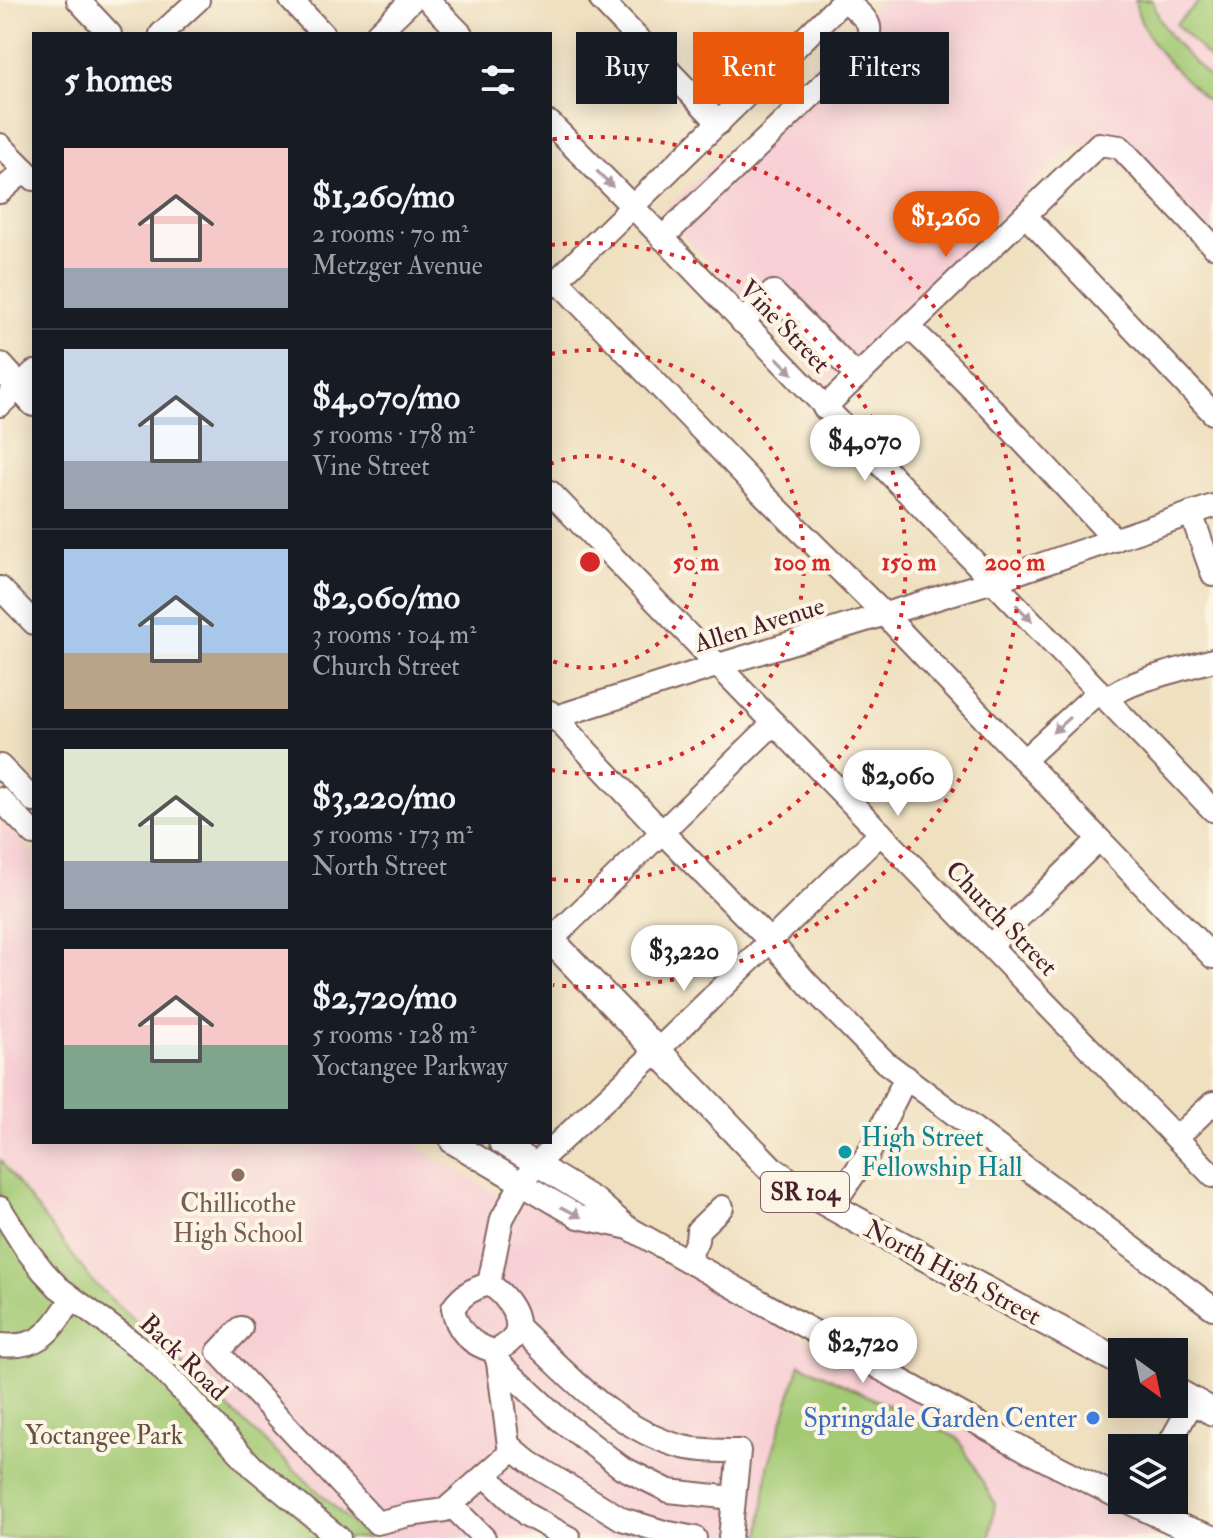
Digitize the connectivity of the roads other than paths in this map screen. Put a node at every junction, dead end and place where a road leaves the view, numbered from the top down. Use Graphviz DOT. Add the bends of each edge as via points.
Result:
graph roads {
  1 [pos="78,0"];
  2 [pos="198,0"];
  3 [pos="291,0"];
  4 [pos="412,0"];
  5 [pos="428,0"];
  6 [pos="844,0"];
  7 [pos="615,4"];
  8 [pos="108,32"];
  9 [pos="163,32"];
  10 [pos="321,32"];
  11 [pos="379,32"];
  12 [pos="459,32"];
  13 [pos="719,123"];
  14 [pos="552,125"];
  15 [pos="0,145"];
  16 [pos="29,174"];
  17 [pos="0,192"];
  18 [pos="633,207"];
  19 [pos="1025,215"];
  20 [pos="662,238"];
  21 [pos="1213,246"];
  22 [pos="554,278"];
  23 [pos="742,322"];
  24 [pos="909,327"];
  25 [pos="0,366"];
  26 [pos="857,376"];
  27 [pos="22,391"];
  28 [pos="824,408"];
  29 [pos="1213,413"];
  30 [pos="552,494"];
  31 [pos="1213,506"];
  32 [pos="1191,513"];
  33 [pos="1115,540"];
  34 [pos="1213,575"];
  35 [pos="993,581"];
  36 [pos="0,588"];
  37 [pos="885,615"];
  38 [pos="32,621"];
  39 [pos="1213,660"];
  40 [pos="719,665"];
  41 [pos="1103,695"];
  42 [pos="552,716"];
  43 [pos="774,723"];
  44 [pos="1024,760"];
  45 [pos="0,766"];
  46 [pos="32,794"];
  47 [pos="5,804"];
  48 [pos="1212,806"];
  49 [pos="32,832"];
  50 [pos="662,832"];
  51 [pos="881,833"];
  52 [pos="1099,839"];
  53 [pos="552,938"];
  54 [pos="770,941"];
  55 [pos="552,942"];
  56 [pos="990,946"];
  57 [pos="1213,957"];
  58 [pos="657,1051"];
  59 [pos="906,1077"];
  60 [pos="1213,1103"];
  61 [pos="1176,1138"];
  62 [pos="456,1144"];
  63 [pos="504,1144"];
  64 [pos="537,1163"];
  65 [pos="1213,1176"];
  66 [pos="521,1184"];
  67 [pos="722,1207"];
  68 [pos="0,1208"];
  69 [pos="835,1208"];
  70 [pos="627,1227"];
  71 [pos="688,1260"];
  72 [pos="489,1284"];
  73 [pos="72,1299"];
  74 [pos="1213,1308"];
  75 [pos="518,1327"];
  76 [pos="241,1328"];
  77 [pos="0,1345"];
  78 [pos="1108,1355"];
  79 [pos="496,1357"];
  80 [pos="1193,1401"];
  81 [pos="1175,1434"];
  82 [pos="509,1445"];
  83 [pos="485,1475"];
  84 [pos="1108,1490"];
  85 [pos="733,1498"];
  86 [pos="451,1505"];
  87 [pos="1155,1514"];
  88 [pos="557,1535"];
  89 [pos="1213,1537"];
  90 [pos="339,1538"];
  91 [pos="484,1538"];
  92 [pos="695,1538"];
  93 [pos="730,1538"];
  1 -- 8 [label="street"];
  2 -- 9 [label="street"];
  3 -- 10 [label="street"];
  4 -- 11 [label="street"];
  5 -- 12 [label="street"];
  6 -- 13 [label="street"];
  6 -- 20 [label="street" via="866,20 868,40"];
  7 -- 13 [label="street"];
  13 -- 18 [label="street"];
  14 -- 18 [label="street, Vine Street, one-way"];
  15 -- 16 [label="street"];
  16 -- 17 [label="street"];
  18 -- 20 [label="street, Vine Street"];
  18 -- 22 [label="street"];
  19 -- 21 [label="street" via="1099,144 1120,147"];
  19 -- 24 [label="street"];
  19 -- 29 [label="street"];
  20 -- 23 [label="street, Vine Street"];
  22 -- 37 [label="street"];
  23 -- 26 [label="street" via="773,292"];
  23 -- 28 [label="street, Vine Street, one-way"];
  24 -- 26 [label="street"];
  24 -- 33 [label="street"];
  25 -- 27 [label="main road"];
  26 -- 28 [label="street"];
  28 -- 35 [label="street, Vine Street"];
  30 -- 40 [label="street, Church Street"];
  31 -- 32 [label="street, Allen Avenue"];
  32 -- 33 [label="street, Allen Avenue"];
  32 -- 34 [label="street"];
  33 -- 35 [label="street, Allen Avenue"];
  35 -- 37 [label="street, Allen Avenue"];
  35 -- 41 [label="street, Vine Street, one-way"];
  36 -- 38 [label="street"];
  37 -- 40 [label="street, Allen Avenue"];
  37 -- 44 [label="street"];
  39 -- 41 [label="street"];
  40 -- 42 [label="street, Allen Avenue"];
  40 -- 43 [label="street, Church Street"];
  41 -- 44 [label="street, one-way"];
  41 -- 48 [label="street, Vine Street"];
  42 -- 50 [label="street"];
  43 -- 50 [label="street"];
  43 -- 51 [label="street, Church Street"];
  44 -- 52 [label="street"];
  45 -- 46 [label="street"];
  46 -- 47 [label="street"];
  47 -- 49 [label="street"];
  50 -- 53 [label="street"];
  50 -- 54 [label="street"];
  51 -- 54 [label="street"];
  51 -- 56 [label="street, Church Street"];
  52 -- 56 [label="street"];
  52 -- 57 [label="street"];
  54 -- 58 [label="street"];
  54 -- 59 [label="street" via="885,1062"];
  55 -- 58 [label="main road, North High Street / SR 104"];
  56 -- 61 [label="street, Church Street"];
  58 -- 64 [label="street"];
  58 -- 69 [label="main road, North High Street / SR 104" via="771,1169"];
  59 -- 69 [label="street"];
  59 -- 74 [label="street"];
  60 -- 61 [label="street"];
  61 -- 65 [label="street, Church Street"];
  62 -- 66 [label="street"];
  63 -- 64 [label="street"];
  64 -- 66 [label="street"];
  64 -- 70 [label="street"];
  66 -- 70 [label="street, one-way" via="579,1217"];
  66 -- 72 [label="street" via="502,1219"];
  67 -- 71 [label="street" via="698,1230"];
  68 -- 73 [label="street, Back Road" via="43,1271"];
  69 -- 78 [label="main road, North High Street / SR 104"];
  70 -- 71 [label="street"];
  71 -- 84 [label="street" via="1031,1453"];
  72 -- 75 [label="street" via="512,1309"];
  72 -- 79 [label="street" via="462,1295 453,1308 463,1332"];
  73 -- 77 [label="street" via="39,1339 15,1347"];
  73 -- 90 [label="street, Back Road" via="149,1355 253,1467"];
  75 -- 79 [label="street"];
  75 -- 85 [label="street" via="600,1403 637,1429 682,1447 739,1451"];
  76 -- 86 [label="street" via="218,1352 377,1523"];
  79 -- 82 [label="street"];
  79 -- 85 [label="street" via="559,1419 621,1467 669,1491"];
  80 -- 81 [label="street"];
  82 -- 83 [label="street" via="510,1453"];
  82 -- 92 [label="street" via="622,1519"];
  83 -- 86 [label="street"];
  83 -- 88 [label="street"];
  85 -- 93 [label="street"];
  86 -- 91 [label="street"];
  87 -- 89 [label="street"];
}
